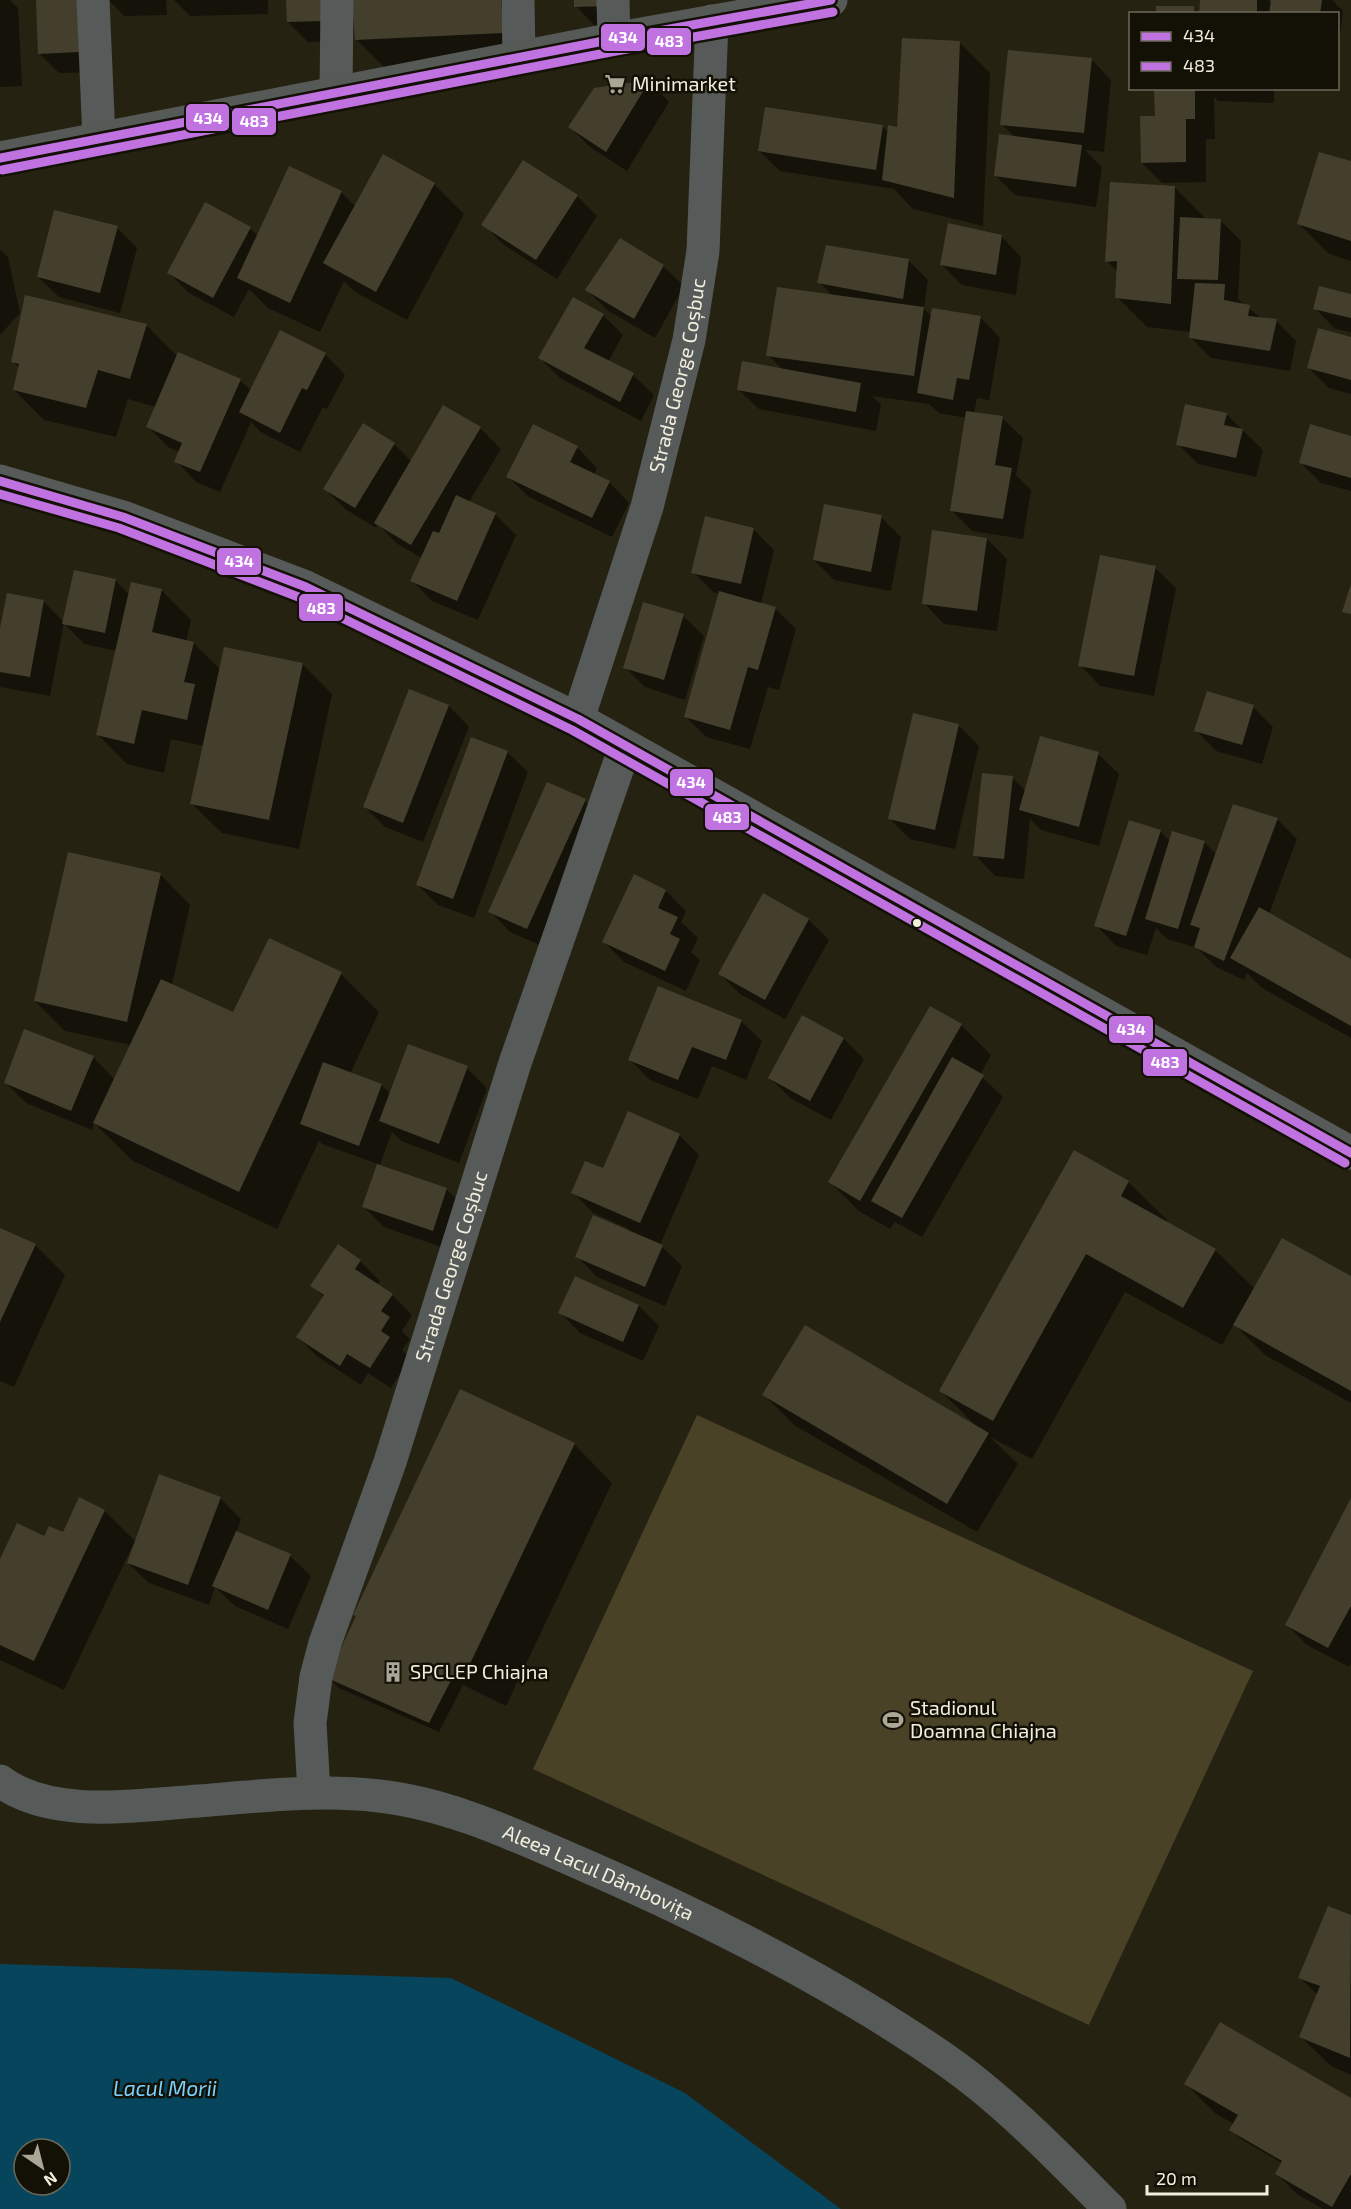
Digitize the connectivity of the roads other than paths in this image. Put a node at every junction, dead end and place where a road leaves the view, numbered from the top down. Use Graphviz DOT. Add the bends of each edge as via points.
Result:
graph roads {
  1 [pos="93,0"];
  2 [pos="337,0"];
  3 [pos="518,0"];
  4 [pos="613,0"];
  5 [pos="831,0"];
  6 [pos="712,21"];
  7 [pos="614,39"];
  8 [pos="519,57"];
  9 [pos="336,94"];
  10 [pos="99,139"];
  11 [pos="0,158"];
  12 [pos="0,481"];
  13 [pos="578,719"];
  14 [pos="626,747"];
  15 [pos="1351,1152"];
  16 [pos="0,1781"];
  17 [pos="314,1792"];
  18 [pos="1110,2209"];
  1 -- 10 [label="street"];
  2 -- 9 [label="street"];
  3 -- 8 [label="street"];
  4 -- 7 [label="street"];
  5 -- 6 [label="main road"];
  6 -- 7 [label="main road"];
  6 -- 13 [label="street, Strada George Coșbuc" via="703,251 689,340 647,507"];
  7 -- 8 [label="main road"];
  8 -- 9 [label="main road"];
  9 -- 10 [label="main road"];
  10 -- 11 [label="main road"];
  12 -- 13 [label="street" via="123,518 306,587"];
  13 -- 14 [label="street"];
  14 -- 15 [label="street"];
  14 -- 17 [label="street, Strada George Coșbuc" via="515,1063 390,1462 325,1643 310,1723"];
  16 -- 17 [label="street, Aleea Lacul Dâmbovița" via="33,1798 94,1809"];
  17 -- 18 [label="street, Aleea Lacul Dâmbovița" via="380,1796 443,1808 547,1849 744,1939 843,1994 978,2084"];
}
